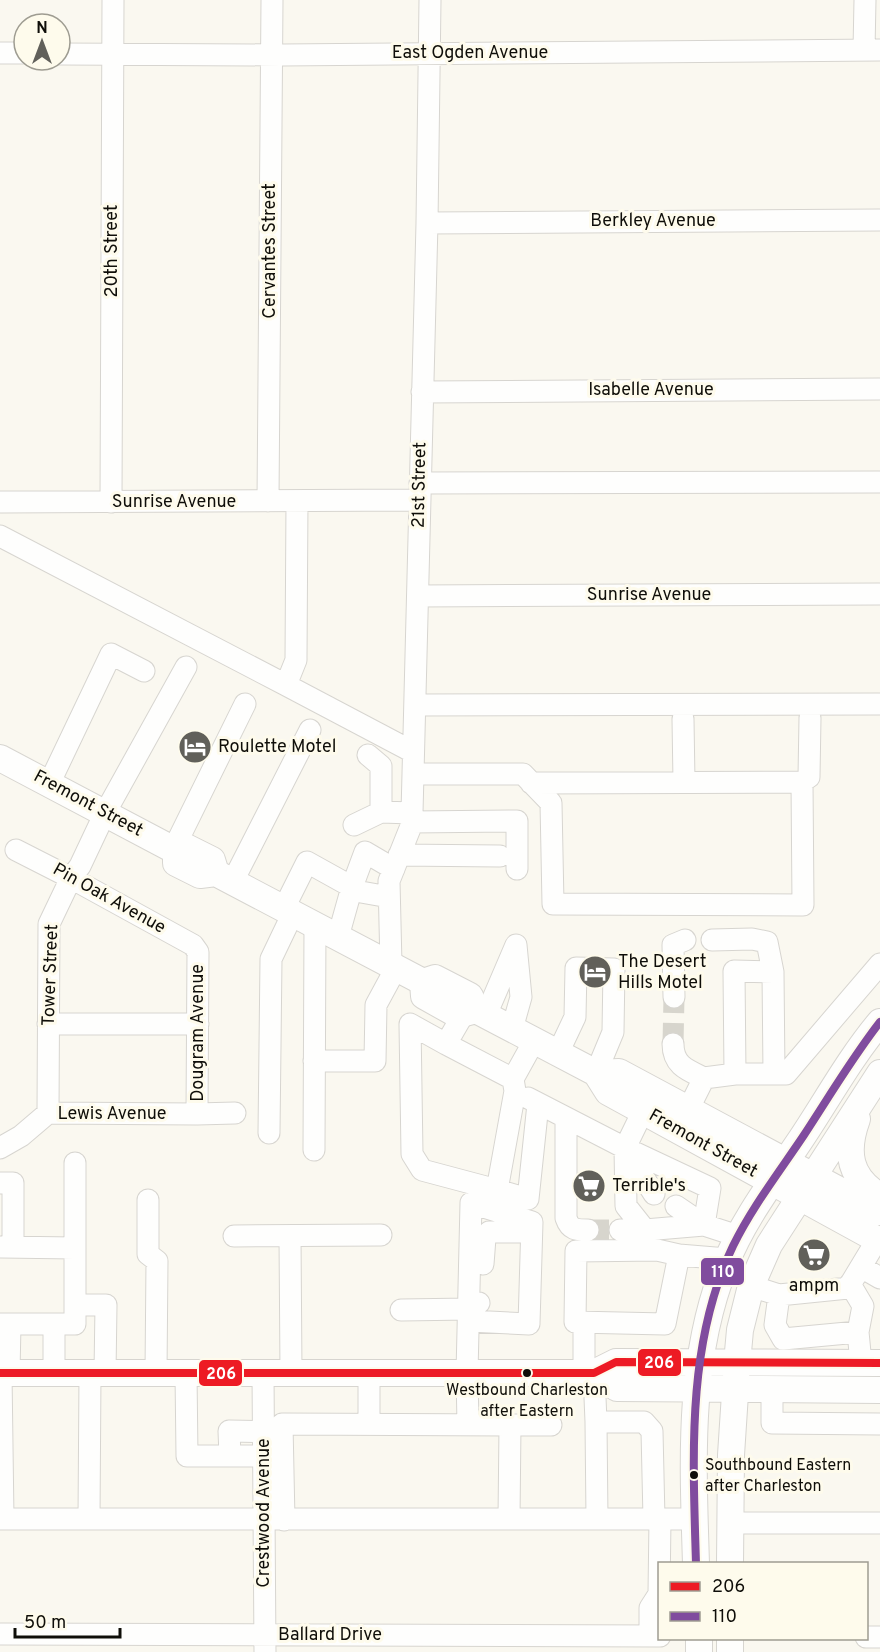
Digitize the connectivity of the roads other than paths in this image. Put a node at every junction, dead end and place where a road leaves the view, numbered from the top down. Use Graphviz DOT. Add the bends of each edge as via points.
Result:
graph roads {
  1 [pos="113,0"];
  2 [pos="272,0"];
  3 [pos="430,0"];
  4 [pos="865,0"];
  5 [pos="872,50"];
  6 [pos="429,53"];
  7 [pos="72,54"];
  8 [pos="112,54"];
  9 [pos="271,55"];
  10 [pos="880,220"];
  11 [pos="427,223"];
  12 [pos="880,389"];
  13 [pos="422,392"];
  14 [pos="880,482"];
  15 [pos="420,492"];
  16 [pos="268,501"];
  17 [pos="297,501"];
  18 [pos="0,502"];
  19 [pos="111,502"];
  20 [pos="0,536"];
  21 [pos="880,594"];
  22 [pos="418,596"];
  23 [pos="186,668"];
  24 [pos="144,671"];
  25 [pos="286,686"];
  26 [pos="245,704"];
  27 [pos="880,704"];
  28 [pos="416,705"];
  29 [pos="810,718"];
  30 [pos="683,719"];
  31 [pos="310,730"];
  32 [pos="413,752"];
  33 [pos="368,755"];
  34 [pos="0,758"];
  35 [pos="413,774"];
  36 [pos="684,782"];
  37 [pos="802,782"];
  38 [pos="531,783"];
  39 [pos="49,784"];
  40 [pos="381,812"];
  41 [pos="105,813"];
  42 [pos="412,818"];
  43 [pos="354,825"];
  44 [pos="16,850"];
  45 [pos="175,850"];
  46 [pos="500,856"];
  47 [pos="397,862"];
  48 [pos="517,869"];
  49 [pos="224,877"];
  50 [pos="71,878"];
  51 [pos="352,887"];
  52 [pos="389,897"];
  53 [pos="297,915"];
  54 [pos="338,937"];
  55 [pos="685,940"];
  56 [pos="712,940"];
  57 [pos="198,952"];
  58 [pos="880,963"];
  59 [pos="394,966"];
  60 [pos="773,972"];
  61 [pos="674,997"];
  62 [pos="475,1013"];
  63 [pos="880,1022"];
  64 [pos="48,1024"];
  65 [pos="198,1024"];
  66 [pos="523,1035"];
  67 [pos="446,1044"];
  68 [pos="673,1044"];
  69 [pos="558,1053"];
  70 [pos="314,1061"];
  71 [pos="880,1073"];
  72 [pos="596,1074"];
  73 [pos="735,1074"];
  74 [pos="774,1074"];
  75 [pos="704,1078"];
  76 [pos="514,1085"];
  77 [pos="866,1095"];
  78 [pos="538,1104"];
  79 [pos="688,1110"];
  80 [pos="643,1112"];
  81 [pos="48,1113"];
  82 [pos="235,1113"];
  83 [pos="197,1114"];
  84 [pos="566,1118"];
  85 [pos="269,1133"];
  86 [pos="0,1148"];
  87 [pos="624,1148"];
  88 [pos="314,1150"];
  89 [pos="75,1163"];
  90 [pos="779,1172"];
  91 [pos="0,1183"];
  92 [pos="806,1187"];
  93 [pos="497,1190"];
  94 [pos="654,1194"];
  95 [pos="880,1196"];
  96 [pos="148,1200"];
  97 [pos="471,1203"];
  98 [pos="676,1206"];
  99 [pos="880,1212"];
  100 [pos="704,1225"];
  101 [pos="588,1230"];
  102 [pos="620,1230"];
  103 [pos="645,1230"];
  104 [pos="531,1232"];
  105 [pos="381,1235"];
  106 [pos="234,1236"];
  107 [pos="290,1236"];
  108 [pos="738,1236"];
  109 [pos="7,1240"];
  110 [pos="879,1241"];
  111 [pos="75,1248"];
  112 [pos="679,1255"];
  113 [pos="727,1259"];
  114 [pos="855,1275"];
  115 [pos="880,1278"];
  116 [pos="751,1286"];
  117 [pos="779,1295"];
  118 [pos="75,1305"];
  119 [pos="401,1310"];
  120 [pos="872,1311"];
  121 [pos="469,1315"];
  122 [pos="584,1323"];
  123 [pos="5,1324"];
  124 [pos="54,1324"];
  125 [pos="858,1332"];
  126 [pos="699,1362"];
  127 [pos="736,1363"];
  128 [pos="870,1363"];
  129 [pos="3,1373"];
  130 [pos="54,1373"];
  131 [pos="98,1373"];
  132 [pos="156,1373"];
  133 [pos="186,1373"];
  134 [pos="263,1373"];
  135 [pos="291,1373"];
  136 [pos="369,1373"];
  137 [pos="467,1373"];
  138 [pos="589,1373"];
  139 [pos="696,1389"];
  140 [pos="735,1389"];
  141 [pos="772,1389"];
  142 [pos="880,1390"];
  143 [pos="1,1414"];
  144 [pos="596,1422"];
  145 [pos="369,1424"];
  146 [pos="880,1424"];
  147 [pos="468,1425"];
  148 [pos="510,1425"];
  149 [pos="551,1425"];
  150 [pos="273,1432"];
  151 [pos="230,1456"];
  152 [pos="264,1456"];
  153 [pos="1,1519"];
  154 [pos="89,1519"];
  155 [pos="509,1519"];
  156 [pos="597,1519"];
  157 [pos="657,1519"];
  158 [pos="694,1519"];
  159 [pos="274,1520"];
  160 [pos="730,1522"];
  161 [pos="880,1523"];
  162 [pos="658,1562"];
  163 [pos="696,1562"];
  164 [pos="730,1562"];
  165 [pos="658,1596"];
  166 [pos="0,1634"];
  167 [pos="655,1636"];
  168 [pos="265,1643"];
  1 -- 8 [label="street, 20th Street"];
  2 -- 9 [label="street, Cervantes Street"];
  3 -- 6 [label="street, 21st Street"];
  4 -- 5 [label="street"];
  5 -- 6 [label="street, East Ogden Avenue"];
  6 -- 9 [label="street, East Ogden Avenue"];
  6 -- 11 [label="street, 21st Street"];
  7 -- 8 [label="street, East Ogden Avenue"];
  8 -- 9 [label="street, East Ogden Avenue"];
  8 -- 19 [label="street, 20th Street"];
  9 -- 16 [label="street, Cervantes Street"];
  10 -- 11 [label="street, Berkley Avenue"];
  11 -- 13 [label="street, 21st Street"];
  12 -- 13 [label="street, Isabelle Avenue"];
  13 -- 15 [label="street, 21st Street"];
  14 -- 15 [label="street, Sunrise Avenue"];
  15 -- 17 [label="street, Sunrise Avenue"];
  15 -- 22 [label="street, 21st Street"];
  16 -- 17 [label="street, Sunrise Avenue"];
  16 -- 19 [label="street, Sunrise Avenue"];
  17 -- 25 [label="street" via="296,660"];
  18 -- 19 [label="street, Sunrise Avenue"];
  20 -- 25 [label="street"];
  21 -- 22 [label="street, Sunrise Avenue"];
  22 -- 28 [label="street, 21st Street"];
  23 -- 41 [label="street, Tower Street"];
  24 -- 39 [label="street" via="111,654"];
  25 -- 32 [label="street"];
  26 -- 45 [label="street"];
  27 -- 28 [label="street"];
  28 -- 32 [label="street, 21st Street"];
  29 -- 37 [label="street" via="809,777"];
  30 -- 36 [label="street"];
  31 -- 49 [label="street"];
  32 -- 35 [label="street, 21st Street"];
  33 -- 40 [label="street" via="381,766"];
  34 -- 39 [label="main road, Fremont Street"];
  35 -- 38 [label="street" via="523,774"];
  35 -- 42 [label="street, 21st Street"];
  36 -- 37 [label="street"];
  36 -- 38 [label="street"];
  37 -- 38 [label="street" via="803,905 553,904 551,803"];
  39 -- 41 [label="main road, Fremont Street"];
  40 -- 42 [label="street"];
  40 -- 43 [label="street"];
  41 -- 45 [label="main road, Fremont Street"];
  41 -- 50 [label="street, Tower Street"];
  42 -- 47 [label="street, 21st Street"];
  42 -- 48 [label="street" via="517,821"];
  44 -- 50 [label="street, Pin Oak Avenue"];
  45 -- 49 [label="main road, Fremont Street" via="177,863 200,875"];
  46 -- 47 [label="street"];
  47 -- 51 [label="street" via="365,852"];
  47 -- 52 [label="street, 21st Street" via="389,881"];
  49 -- 53 [label="main road, Fremont Street"];
  50 -- 57 [label="street, Pin Oak Avenue" via="193,945"];
  50 -- 64 [label="street, Tower Street" via="49,924"];
  51 -- 52 [label="street"];
  51 -- 53 [label="street" via="307,862"];
  51 -- 54 [label="street"];
  52 -- 59 [label="street, 21st Street"];
  53 -- 54 [label="main road, Fremont Street"];
  53 -- 70 [label="street"];
  53 -- 85 [label="street" via="271,959"];
  54 -- 59 [label="main road, Fremont Street"];
  55 -- 61 [label="street" via="673,945"];
  56 -- 60 [label="street" via="767,942"];
  57 -- 65 [label="street, Dougram Avenue"];
  58 -- 74 [label="street" via="786,1074"];
  59 -- 62 [label="main road, Fremont Street" via="423,982 435,978 470,996"];
  59 -- 70 [label="street" via="376,1005 375,1061"];
  60 -- 73 [label="street" via="734,971"];
  60 -- 74 [label="street"];
  62 -- 66 [label="main road, Fremont Street"];
  62 -- 66 [label="street" via="516,945"];
  62 -- 67 [label="street"];
  63 -- 90 [label="main road"];
  64 -- 65 [label="street"];
  64 -- 81 [label="street, Tower Street"];
  65 -- 83 [label="street, Dougram Avenue"];
  66 -- 69 [label="main road, Fremont Street"];
  66 -- 76 [label="street"];
  67 -- 76 [label="street"];
  67 -- 93 [label="street" via="410,1024 412,1154 422,1170"];
  68 -- 75 [label="street" via="673,1055 684,1069"];
  69 -- 72 [label="main road, Fremont Street"];
  69 -- 72 [label="street" via="575,1017 576,968 614,969 613,1032"];
  70 -- 88 [label="street"];
  71 -- 77 [label="main road"];
  72 -- 79 [label="main road, Fremont Street" via="619,1072"];
  72 -- 80 [label="main road, Fremont Street" via="608,1092"];
  73 -- 74 [label="street"];
  73 -- 75 [label="street"];
  75 -- 79 [label="street"];
  76 -- 78 [label="street"];
  76 -- 93 [label="street"];
  77 -- 92 [label="main road"];
  77 -- 95 [label="main road" via="852,1136 850,1157 860,1179"];
  78 -- 84 [label="street"];
  78 -- 93 [label="street" via="528,1200"];
  79 -- 90 [label="main road, Fremont Street"];
  80 -- 87 [label="street"];
  80 -- 90 [label="main road, Fremont Street"];
  81 -- 83 [label="street, Lewis Avenue"];
  81 -- 86 [label="street, Lewis Avenue"];
  82 -- 83 [label="street, Lewis Avenue"];
  84 -- 87 [label="street"];
  84 -- 101 [label="street" via="566,1218 575,1230"];
  87 -- 94 [label="street"];
  87 -- 100 [label="street" via="710,1188"];
  87 -- 103 [label="street" via="626,1206"];
  89 -- 111 [label="street"];
  90 -- 92 [label="main road, Fremont Street"];
  90 -- 108 [label="main road"];
  91 -- 109 [label="street" via="13,1183"];
  92 -- 99 [label="main road, Fremont Street"];
  92 -- 110 [label="main road, Fremont Street"];
  92 -- 116 [label="main road" via="769,1245"];
  93 -- 97 [label="street"];
  96 -- 132 [label="street" via="148,1254 157,1261"];
  97 -- 104 [label="street" via="532,1222"];
  97 -- 121 [label="street"];
  98 -- 100 [label="street"];
  100 -- 103 [label="street"];
  100 -- 108 [label="street"];
  102 -- 103 [label="street"];
  104 -- 121 [label="street" via="495,1231 484,1238 480,1303"];
  104 -- 121 [label="street" via="529,1324"];
  105 -- 107 [label="street"];
  106 -- 107 [label="street"];
  107 -- 135 [label="street"];
  108 -- 113 [label="main road"];
  109 -- 111 [label="street"];
  110 -- 114 [label="street"];
  111 -- 118 [label="street"];
  112 -- 113 [label="street"];
  112 -- 122 [label="street" via="665,1324"];
  112 -- 122 [label="street" via="657,1250 576,1251 575,1322"];
  113 -- 126 [label="main road"];
  114 -- 115 [label="street"];
  114 -- 117 [label="street" via="848,1288"];
  114 -- 120 [label="street"];
  116 -- 117 [label="street"];
  116 -- 127 [label="main road"];
  117 -- 125 [label="street" via="775,1325 783,1340"];
  118 -- 124 [label="street" via="75,1324"];
  118 -- 131 [label="street" via="106,1305"];
  119 -- 121 [label="street"];
  120 -- 125 [label="street"];
  121 -- 137 [label="street"];
  122 -- 138 [label="street"];
  123 -- 124 [label="street"];
  123 -- 129 [label="street"];
  124 -- 130 [label="street"];
  125 -- 128 [label="street"];
  126 -- 127 [label="main road"];
  126 -- 138 [label="main road" via="616,1362"];
  126 -- 139 [label="main road"];
  127 -- 128 [label="main road"];
  127 -- 140 [label="main road"];
  129 -- 130 [label="main road"];
  129 -- 143 [label="street"];
  130 -- 131 [label="main road"];
  131 -- 132 [label="main road"];
  131 -- 154 [label="street"];
  132 -- 133 [label="main road"];
  133 -- 134 [label="main road"];
  133 -- 151 [label="street" via="187,1456"];
  134 -- 135 [label="main road"];
  134 -- 150 [label="street, Crestwood Avenue"];
  135 -- 136 [label="main road"];
  136 -- 137 [label="main road"];
  136 -- 145 [label="street"];
  137 -- 138 [label="main road"];
  137 -- 147 [label="street"];
  138 -- 139 [label="main road" via="617,1388"];
  138 -- 144 [label="street"];
  139 -- 140 [label="main road"];
  139 -- 158 [label="main road"];
  140 -- 141 [label="main road"];
  140 -- 160 [label="main road"];
  141 -- 142 [label="main road"];
  141 -- 146 [label="street" via="772,1423"];
  143 -- 153 [label="street"];
  144 -- 156 [label="street"];
  144 -- 157 [label="street" via="644,1422 652,1431"];
  145 -- 147 [label="street"];
  145 -- 150 [label="street" via="282,1424"];
  147 -- 148 [label="street"];
  148 -- 149 [label="street"];
  148 -- 155 [label="street"];
  150 -- 151 [label="street" via="229,1431"];
  150 -- 152 [label="street, Crestwood Avenue"];
  150 -- 159 [label="street"];
  151 -- 152 [label="street"];
  152 -- 159 [label="street, Crestwood Avenue"];
  153 -- 154 [label="street"];
  154 -- 159 [label="street"];
  155 -- 156 [label="street"];
  155 -- 159 [label="street"];
  156 -- 157 [label="street"];
  157 -- 158 [label="street"];
  157 -- 162 [label="street"];
  158 -- 163 [label="main road"];
  159 -- 168 [label="street, Crestwood Avenue"];
  160 -- 161 [label="street"];
  160 -- 164 [label="main road"];
  165 -- 167 [label="street" via="650,1608"];
  166 -- 168 [label="street, Ballard Drive"];
  167 -- 168 [label="street, Ballard Drive"];
}
